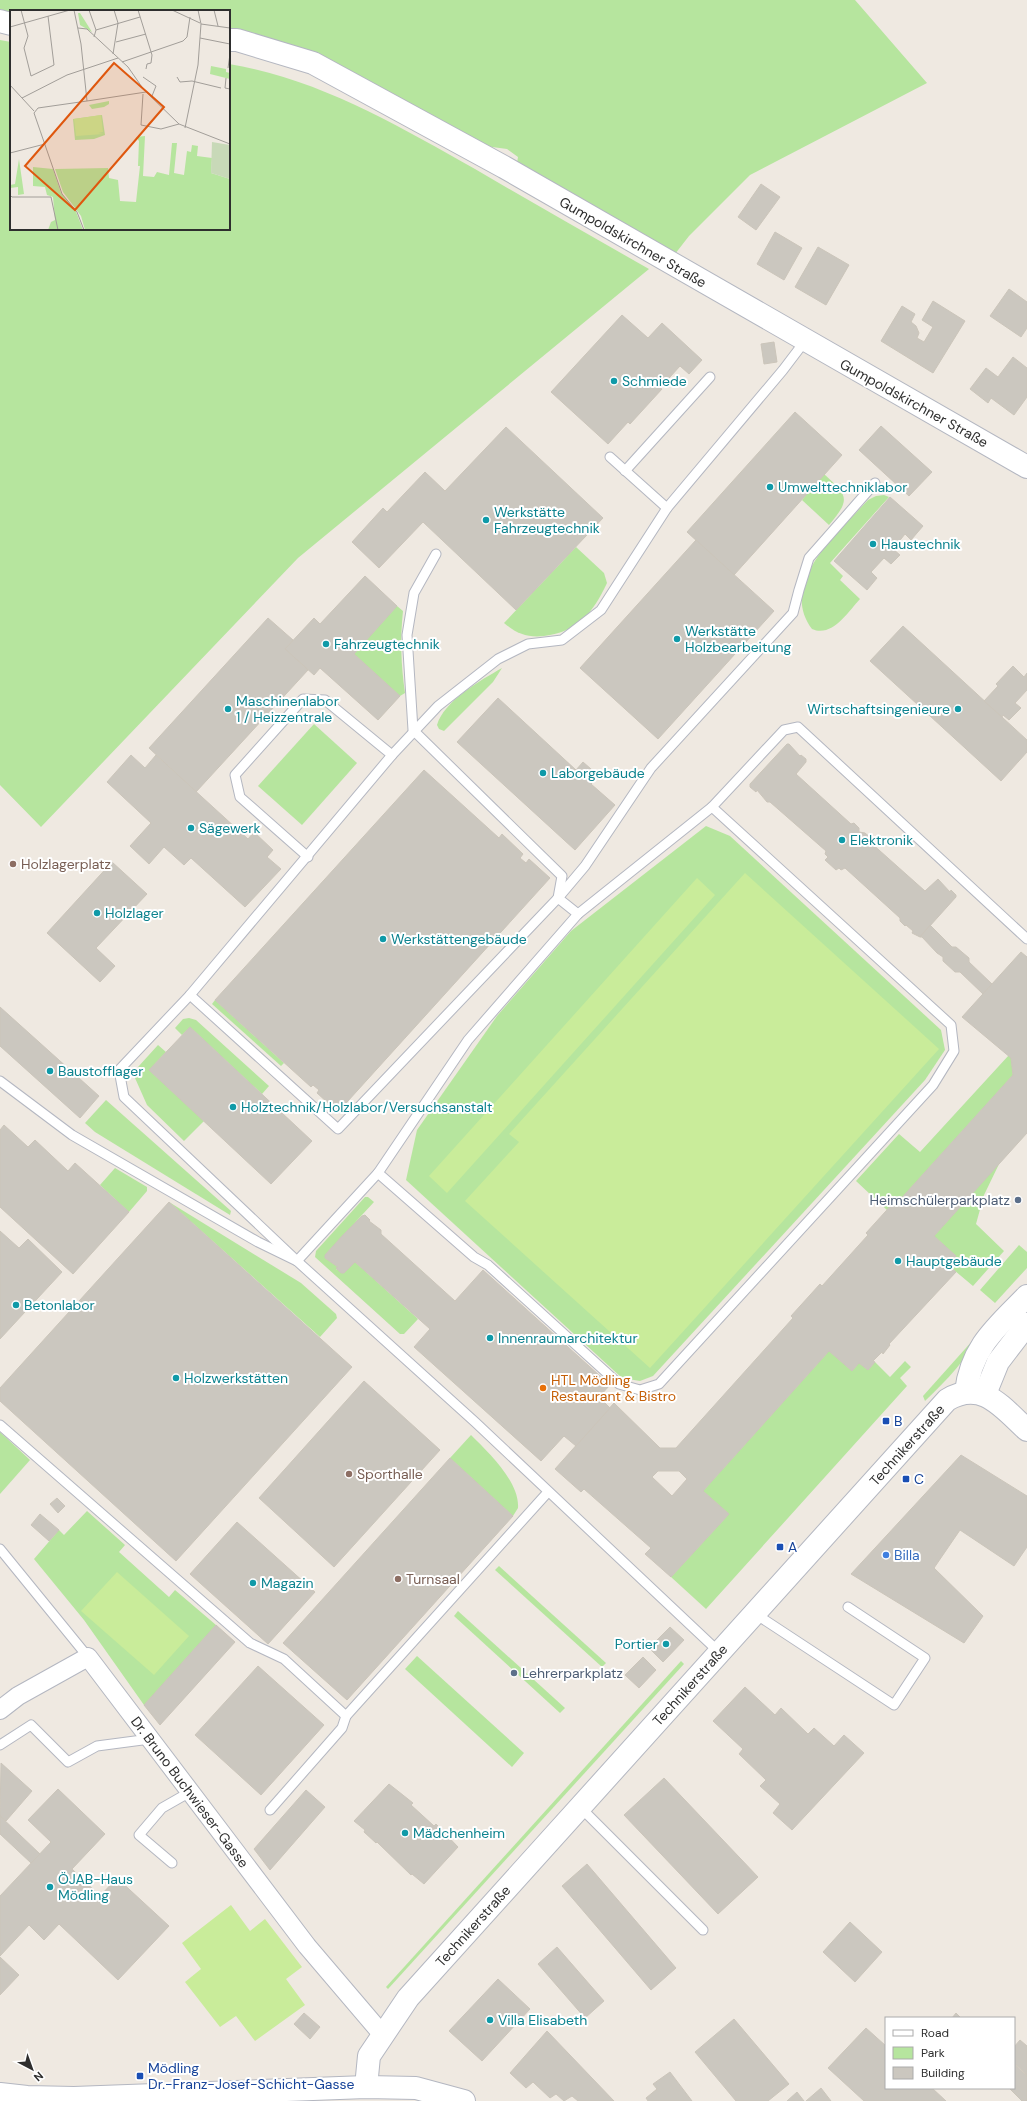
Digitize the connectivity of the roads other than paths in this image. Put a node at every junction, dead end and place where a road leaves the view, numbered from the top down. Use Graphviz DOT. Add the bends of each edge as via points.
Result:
graph roads {
  1 [pos="0,21"];
  2 [pos="10,24"];
  3 [pos="230,40"];
  4 [pos="805,341"];
  5 [pos="710,376"];
  6 [pos="610,457"];
  7 [pos="1026,464"];
  8 [pos="625,471"];
  9 [pos="875,483"];
  10 [pos="666,508"];
  11 [pos="436,554"];
  12 [pos="413,730"];
  13 [pos="392,755"];
  14 [pos="712,807"];
  15 [pos="308,857"];
  16 [pos="558,898"];
  17 [pos="578,914"];
  18 [pos="1027,939"];
  19 [pos="190,995"];
  20 [pos="0,1082"];
  21 [pos="378,1173"];
  22 [pos="297,1261"];
  23 [pos="1027,1296"];
  24 [pos="1027,1324"];
  25 [pos="976,1393"];
  26 [pos="0,1425"];
  27 [pos="1027,1430"];
  28 [pos="548,1492"];
  29 [pos="0,1549"];
  30 [pos="848,1607"];
  31 [pos="754,1613"];
  32 [pos="719,1652"];
  33 [pos="88,1657"];
  34 [pos="0,1710"];
  35 [pos="346,1716"];
  36 [pos="150,1739"];
  37 [pos="0,1745"];
  38 [pos="190,1792"];
  39 [pos="580,1807"];
  40 [pos="270,1810"];
  41 [pos="172,1863"];
  42 [pos="703,1930"];
  43 [pos="382,2034"];
  44 [pos="366,2086"];
  45 [pos="0,2094"];
  46 [pos="258,2096"];
  47 [pos="464,2101"];
  1 -- 2 [label="street"];
  3 -- 4 [label="street, Gumpoldskirchner Straße" via="313,63 504,167"];
  4 -- 7 [label="street, Gumpoldskirchner Straße"];
  4 -- 10 [label="lane"];
  5 -- 8 [label="lane"];
  6 -- 8 [label="lane"];
  8 -- 10 [label="lane"];
  9 -- 16 [label="lane" via="809,558 798,590 794,613 651,768 585,866"];
  10 -- 12 [label="lane" via="601,610 562,640 528,644 498,659 438,706"];
  11 -- 12 [label="lane" via="414,593 407,635"];
  12 -- 13 [label="lane"];
  12 -- 16 [label="lane" via="562,876"];
  13 -- 15 [label="lane"];
  13 -- 15 [label="lane" via="325,700 303,699 235,775 240,796"];
  14 -- 17 [label="lane"];
  14 -- 18 [label="lane" via="784,730 798,727"];
  14 -- 21 [label="lane" via="951,1025 954,1051 933,1085 659,1384 640,1390 619,1384 488,1265 474,1257"];
  15 -- 19 [label="lane"];
  16 -- 17 [label="lane"];
  16 -- 19 [label="lane" via="338,1130"];
  17 -- 21 [label="lane" via="468,1040"];
  19 -- 22 [label="lane" via="119,1070 124,1097"];
  20 -- 22 [label="lane" via="72,1135 258,1242"];
  21 -- 22 [label="lane"];
  22 -- 28 [label="lane" via="475,1422"];
  23 -- 25 [label="street" via="976,1354 968,1375"];
  24 -- 25 [label="street"];
  25 -- 27 [label="street"];
  25 -- 31 [label="street, Technikerstraße" via="947,1400"];
  26 -- 35 [label="lane" via="250,1643 284,1659"];
  28 -- 32 [label="lane"];
  28 -- 35 [label="lane"];
  29 -- 33 [label="lane, Dr. Bruno Buchwieser-Gasse"];
  30 -- 31 [label="lane" via="925,1658 894,1705"];
  31 -- 32 [label="street, Technikerstraße"];
  32 -- 39 [label="street, Technikerstraße"];
  33 -- 34 [label="street" via="18,1696"];
  33 -- 36 [label="street, Dr. Bruno Buchwieser-Gasse"];
  35 -- 40 [label="lane" via="342,1728"];
  36 -- 37 [label="lane" via="97,1746 68,1762 31,1725"];
  36 -- 38 [label="street, Dr. Bruno Buchwieser-Gasse"];
  38 -- 41 [label="lane" via="162,1808 139,1835"];
  38 -- 43 [label="street, Dr. Bruno Buchwieser-Gasse" via="306,1946"];
  39 -- 42 [label="lane"];
  39 -- 43 [label="street, Technikerstraße" via="408,1998"];
  43 -- 44 [label="street, Technikerstraße" via="369,2056"];
  44 -- 46 [label="street"];
  44 -- 47 [label="street" via="416,2088"];
  45 -- 46 [label="street" via="74,2098"];
}
